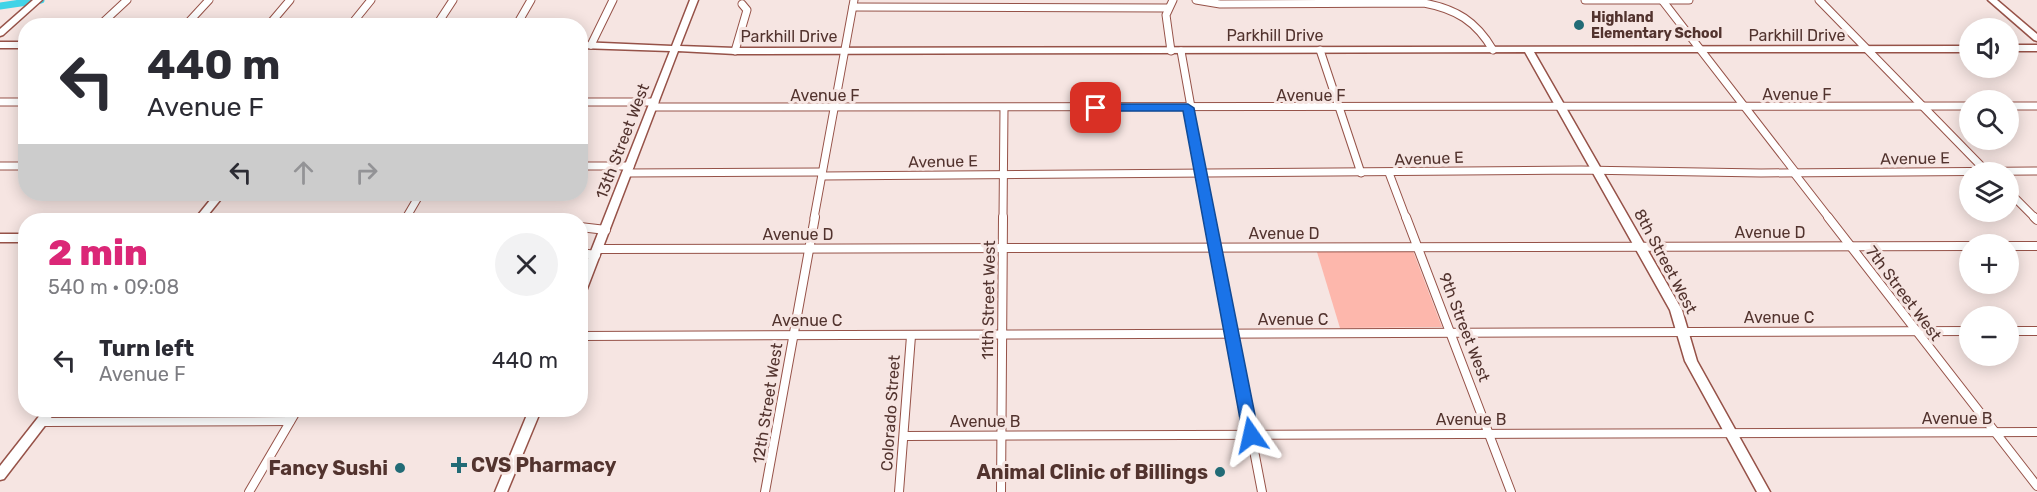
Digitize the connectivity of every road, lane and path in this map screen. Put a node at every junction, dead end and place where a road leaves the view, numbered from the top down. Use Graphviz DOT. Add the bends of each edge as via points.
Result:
graph roads {
  1 [pos="38,0"];
  2 [pos="127,0"];
  3 [pos="209,0"];
  4 [pos="290,0"];
  5 [pos="371,0"];
  6 [pos="453,0"];
  7 [pos="531,0"];
  8 [pos="613,0"];
  9 [pos="694,0"];
  10 [pos="1173,0"];
  11 [pos="1196,0"];
  12 [pos="1585,0"];
  13 [pos="1662,0"];
  14 [pos="1689,0"];
  15 [pos="1820,0"];
  16 [pos="1992,0"];
  17 [pos="1384,1"];
  18 [pos="854,3"];
  19 [pos="939,3"];
  20 [pos="742,4"];
  21 [pos="1019,4"];
  22 [pos="1099,4"];
  23 [pos="1168,9"];
  24 [pos="108,18"];
  25 [pos="192,18"];
  26 [pos="275,18"];
  27 [pos="356,18"];
  28 [pos="441,18"];
  29 [pos="521,18"];
  30 [pos="0,33"];
  31 [pos="2037,38"];
  32 [pos="0,45"];
  33 [pos="18,45"];
  34 [pos="591,45"];
  35 [pos="2019,48"];
  36 [pos="2037,48"];
  37 [pos="675,49"];
  38 [pos="1959,49"];
  39 [pos="1320,50"];
  40 [pos="1493,50"];
  41 [pos="1528,50"];
  42 [pos="1868,50"];
  43 [pos="735,51"];
  44 [pos="845,51"];
  45 [pos="1176,51"];
  46 [pos="1701,51"];
  47 [pos="0,102"];
  48 [pos="18,102"];
  49 [pos="588,102"];
  50 [pos="654,105"];
  51 [pos="1922,106"];
  52 [pos="1959,106"];
  53 [pos="2019,106"];
  54 [pos="2037,106"];
  55 [pos="1190,107"];
  56 [pos="1746,107"];
  57 [pos="834,108"];
  58 [pos="1004,108"];
  59 [pos="1339,108"];
  60 [pos="1561,108"];
  61 [pos="1977,162"];
  62 [pos="0,166"];
  63 [pos="18,166"];
  64 [pos="588,166"];
  65 [pos="629,169"];
  66 [pos="1597,171"];
  67 [pos="2019,171"];
  68 [pos="2037,171"];
  69 [pos="1959,172"];
  70 [pos="1361,173"];
  71 [pos="1389,173"];
  72 [pos="1795,173"];
  73 [pos="822,174"];
  74 [pos="1004,174"];
  75 [pos="1201,175"];
  76 [pos="214,201"];
  77 [pos="2019,202"];
  78 [pos="205,213"];
  79 [pos="2037,220"];
  80 [pos="588,228"];
  81 [pos="606,230"];
  82 [pos="0,238"];
  83 [pos="18,238"];
  84 [pos="1850,246"];
  85 [pos="1959,246"];
  86 [pos="2019,246"];
  87 [pos="2037,246"];
  88 [pos="1418,247"];
  89 [pos="1641,247"];
  90 [pos="1215,248"];
  91 [pos="807,249"];
  92 [pos="1003,249"];
  93 [pos="597,252"];
  94 [pos="588,253"];
  95 [pos="588,274"];
  96 [pos="1914,331"];
  97 [pos="1959,331"];
  98 [pos="2019,331"];
  99 [pos="2037,331"];
  100 [pos="1452,333"];
  101 [pos="1683,333"];
  102 [pos="1232,334"];
  103 [pos="792,335"];
  104 [pos="588,336"];
  105 [pos="911,336"];
  106 [pos="1002,336"];
  107 [pos="46,417"];
  108 [pos="293,417"];
  109 [pos="531,417"];
  110 [pos="290,421"];
  111 [pos="42,422"];
  112 [pos="2037,432"];
  113 [pos="1731,433"];
  114 [pos="1994,433"];
  115 [pos="1489,434"];
  116 [pos="1251,435"];
  117 [pos="905,436"];
  118 [pos="1001,437"];
  119 [pos="0,475"];
  120 [pos="2037,486"];
  121 [pos="249,492"];
  122 [pos="501,492"];
  123 [pos="765,492"];
  124 [pos="899,492"];
  125 [pos="1001,492"];
  126 [pos="1262,492"];
  127 [pos="1511,492"];
  128 [pos="1764,492"];
  1 -- 30 [label="street"];
  2 -- 24 [label="street"];
  3 -- 25 [label="street"];
  4 -- 26 [label="street"];
  5 -- 27 [label="street"];
  6 -- 28 [label="street"];
  7 -- 29 [label="street"];
  8 -- 34 [label="street"];
  9 -- 37 [label="street, 13th Street West"];
  10 -- 23 [label="street"];
  11 -- 17 [label="street" via="1220,4"];
  12 -- 13 [label="street"];
  13 -- 14 [label="street"];
  13 -- 46 [label="street, 7th Street West"];
  15 -- 42 [label="street"];
  16 -- 31 [label="street"];
  17 -- 40 [label="street" via="1445,7 1479,26"];
  18 -- 19 [label="street"];
  18 -- 44 [label="street, 12th Street West"];
  19 -- 21 [label="street"];
  20 -- 43 [label="street" via="747,10"];
  21 -- 22 [label="street"];
  22 -- 23 [label="street"];
  23 -- 45 [label="street" via="1166,15"];
  32 -- 33 [label="street"];
  34 -- 37 [label="street, Parkhill Drive"];
  35 -- 36 [label="street"];
  37 -- 43 [label="street, Parkhill Drive"];
  37 -- 50 [label="street, 13th Street West"];
  38 -- 42 [label="street, Parkhill Drive"];
  39 -- 40 [label="street, Parkhill Drive"];
  39 -- 45 [label="street, Parkhill Drive"];
  39 -- 59 [label="street"];
  40 -- 41 [label="street, Parkhill Drive"];
  41 -- 46 [label="street, Parkhill Drive"];
  41 -- 60 [label="street, 8th Street West"];
  42 -- 46 [label="street, Parkhill Drive"];
  42 -- 51 [label="street"];
  43 -- 44 [label="street, Parkhill Drive"];
  44 -- 45 [label="street, Parkhill Drive"];
  44 -- 57 [label="street, 12th Street West"];
  45 -- 55 [label="street"];
  46 -- 56 [label="street, 7th Street West"];
  47 -- 48 [label="street"];
  49 -- 50 [label="street, Avenue F"];
  50 -- 57 [label="street, Avenue F"];
  50 -- 65 [label="street, 13th Street West"];
  51 -- 52 [label="street, Avenue F"];
  51 -- 56 [label="street, Avenue F"];
  51 -- 61 [label="street"];
  53 -- 54 [label="street"];
  55 -- 58 [label="street, Avenue F"];
  55 -- 59 [label="street, Avenue F"];
  55 -- 75 [label="street"];
  56 -- 60 [label="street, Avenue F"];
  56 -- 72 [label="street, 7th Street West"];
  57 -- 58 [label="street, Avenue F"];
  57 -- 73 [label="street, 12th Street West"];
  58 -- 74 [label="street, 11th Street West"];
  59 -- 60 [label="street, Avenue F"];
  59 -- 70 [label="street"];
  60 -- 66 [label="street, 8th Street West"];
  62 -- 63 [label="street"];
  64 -- 65 [label="street, Avenue E"];
  65 -- 73 [label="street, Avenue E"];
  65 -- 81 [label="street, 13th Street West"];
  66 -- 71 [label="street, Avenue E"];
  66 -- 72 [label="street, Avenue E"];
  66 -- 89 [label="street, 8th Street West"];
  67 -- 68 [label="street, Avenue E"];
  69 -- 72 [label="street, Avenue E"];
  70 -- 71 [label="street, Avenue E"];
  70 -- 75 [label="street, Avenue E"];
  71 -- 88 [label="street, 9th Street West"];
  72 -- 84 [label="street, 7th Street West"];
  73 -- 74 [label="street, Avenue E"];
  73 -- 91 [label="street, 12th Street West"];
  74 -- 75 [label="street, Avenue E"];
  74 -- 92 [label="street, 11th Street West"];
  75 -- 90 [label="street"];
  76 -- 78 [label="street"];
  77 -- 79 [label="street"];
  80 -- 81 [label="street"];
  81 -- 93 [label="street, 13th Street West"];
  82 -- 83 [label="street"];
  84 -- 85 [label="street, Avenue D"];
  84 -- 89 [label="street, Avenue D"];
  84 -- 96 [label="street, 7th Street West"];
  86 -- 87 [label="street"];
  88 -- 89 [label="street, Avenue D"];
  88 -- 90 [label="street, Avenue D"];
  88 -- 100 [label="street, 9th Street West"];
  89 -- 101 [label="street, 8th Street West" via="1676,310"];
  90 -- 92 [label="street, Avenue D"];
  90 -- 102 [label="street"];
  91 -- 92 [label="street, Avenue D"];
  91 -- 93 [label="street, Avenue D"];
  91 -- 103 [label="street, 12th Street West"];
  92 -- 106 [label="street, 11th Street West"];
  93 -- 94 [label="street, Avenue D"];
  93 -- 95 [label="street, 13th Street West"];
  96 -- 97 [label="street, Avenue C"];
  96 -- 101 [label="street, Avenue C"];
  96 -- 114 [label="street, 7th Street West"];
  98 -- 99 [label="street"];
  100 -- 101 [label="street, Avenue C"];
  100 -- 102 [label="street, Avenue C"];
  100 -- 115 [label="street, 9th Street West"];
  101 -- 113 [label="street, 8th Street West" via="1691,361"];
  102 -- 106 [label="street, Avenue C"];
  102 -- 116 [label="street"];
  103 -- 104 [label="street, Avenue C"];
  103 -- 105 [label="street, Avenue C"];
  103 -- 123 [label="street, 12th Street West"];
  105 -- 106 [label="street, Avenue C"];
  105 -- 117 [label="street, Colorado Street"];
  106 -- 118 [label="street, 11th Street West"];
  107 -- 111 [label="street"];
  108 -- 110 [label="street"];
  109 -- 122 [label="street"];
  110 -- 111 [label="street"];
  110 -- 121 [label="street"];
  111 -- 119 [label="street"];
  112 -- 114 [label="street, Avenue B"];
  113 -- 114 [label="street, Avenue B"];
  113 -- 115 [label="street, Avenue B"];
  113 -- 128 [label="street, 8th Street West"];
  114 -- 120 [label="street, 7th Street West"];
  115 -- 116 [label="street, Avenue B"];
  115 -- 127 [label="street, 9th Street West"];
  116 -- 118 [label="street, Avenue B"];
  116 -- 126 [label="street"];
  117 -- 118 [label="street, Avenue B"];
  117 -- 124 [label="street, Colorado Street"];
  118 -- 125 [label="street, 11th Street West"];
}
